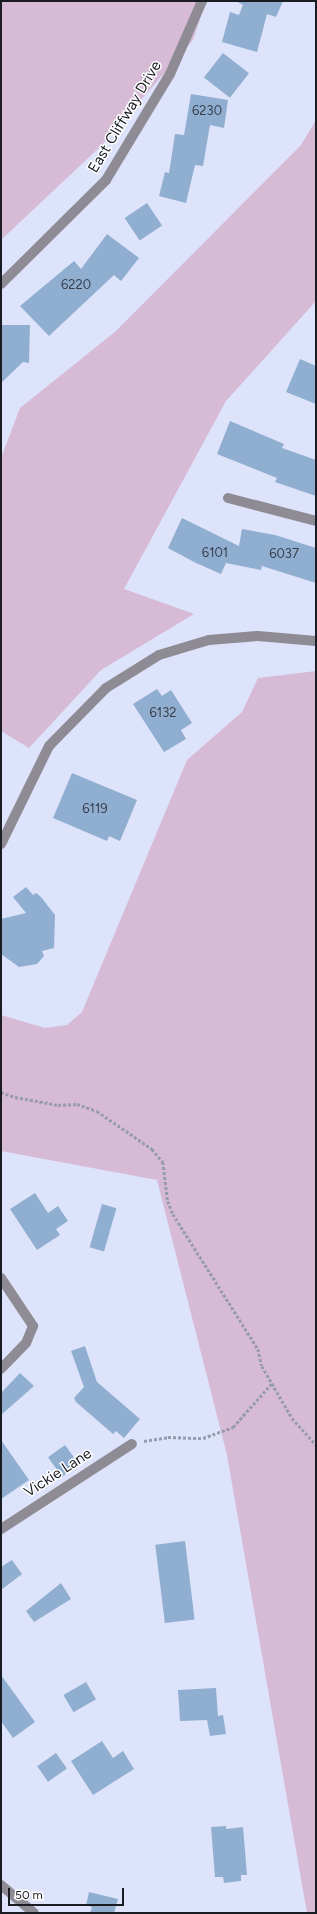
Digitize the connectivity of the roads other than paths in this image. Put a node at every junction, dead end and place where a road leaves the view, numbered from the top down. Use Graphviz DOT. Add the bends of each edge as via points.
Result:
graph roads {
  1 [pos="202,1"];
  2 [pos="1,284"];
  3 [pos="228,498"];
  4 [pos="316,521"];
  5 [pos="316,641"];
  6 [pos="1,844"];
  7 [pos="1,1278"];
  8 [pos="1,1369"];
  9 [pos="132,1444"];
  10 [pos="1,1528"];
  11 [pos="1,1885"];
  12 [pos="34,1913"];
  1 -- 2 [label="street, East Cliffway Drive" via="170,74 106,180"];
  3 -- 4 [label="street"];
  5 -- 6 [label="street" via="258,636 209,640 159,655 106,688 49,746"];
  7 -- 8 [label="street" via="33,1326 26,1343"];
  9 -- 10 [label="street, Vickie Lane"];
  11 -- 12 [label="street"];
}
